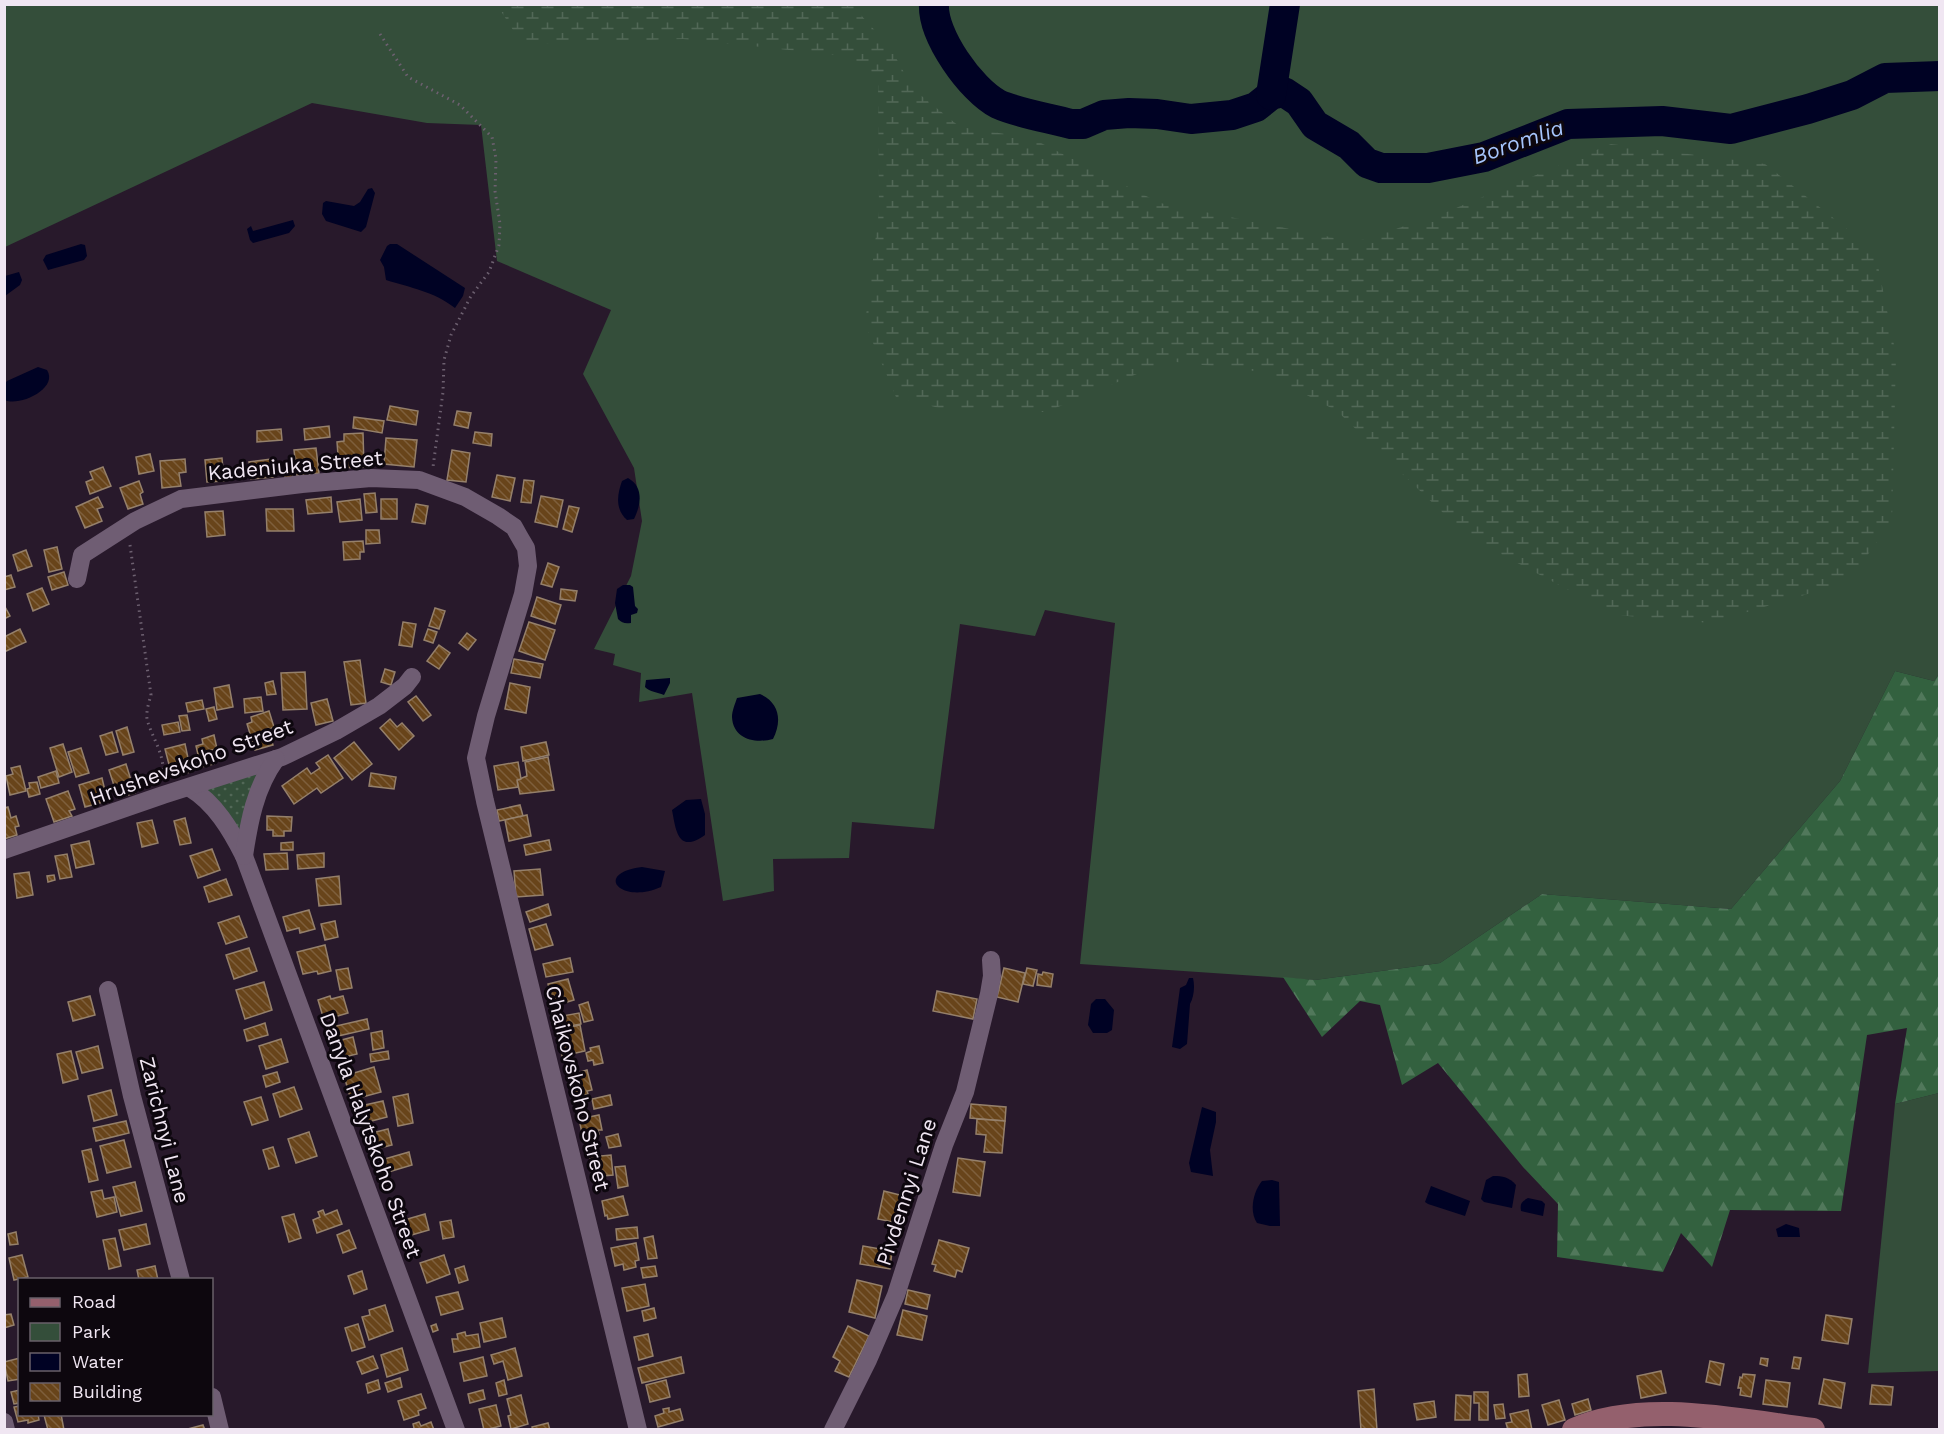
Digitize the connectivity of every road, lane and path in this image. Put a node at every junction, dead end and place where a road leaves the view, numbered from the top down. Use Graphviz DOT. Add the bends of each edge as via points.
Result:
graph roads {
  1 [pos="380,34"];
  2 [pos="428,483"];
  3 [pos="127,527"];
  4 [pos="77,579"];
  5 [pos="412,676"];
  6 [pos="476,758"];
  7 [pos="276,759"];
  8 [pos="190,788"];
  9 [pos="163,795"];
  10 [pos="5,851"];
  11 [pos="244,856"];
  12 [pos="991,960"];
  13 [pos="108,990"];
  14 [pos="180,1278"];
  15 [pos="213,1401"];
  16 [pos="4,1422"];
  17 [pos="6,1430"];
  18 [pos="220,1430"];
  19 [pos="456,1430"];
  20 [pos="638,1430"];
  21 [pos="833,1430"];
  22 [pos="1574,1430"];
  23 [pos="1813,1430"];
  1 -- 2 [label="path" via="408,77 460,105 492,137 496,159 499,245 489,272 471,296 451,335 444,360 439,430"];
  2 -- 3 [label="street, Kadeniuka Street" via="371,478 210,494 181,500"];
  2 -- 6 [label="street, Kadeniuka Street" via="465,497 498,516 514,528 526,548 528,566 523,594"];
  3 -- 4 [label="street, Kadeniuka Street" via="82,555"];
  3 -- 9 [label="path" via="151,695 147,717 164,769"];
  5 -- 7 [label="street, Hrushevskoho Street" via="379,706"];
  6 -- 20 [label="street, Chaikovskoho Street"];
  7 -- 8 [label="street, Hrushevskoho Street"];
  7 -- 11 [label="street, Danylа Halytskoho Street" via="260,785"];
  8 -- 9 [label="street, Hrushevskoho Street"];
  8 -- 11 [label="street, Danylа Halytskoho Street" via="216,812"];
  9 -- 10 [label="street, Hrushevskoho Street"];
  11 -- 19 [label="street, Danylа Halytskoho Street"];
  12 -- 21 [label="street, Pivdennyi Lane" via="989,994 965,1092 896,1295"];
  13 -- 14 [label="street, Zarichnyi Lane"];
  15 -- 18 [label="street"];
  16 -- 17 [label="street"];
  22 -- 23 [label="street" via="1615,1416 1660,1414"];
}
